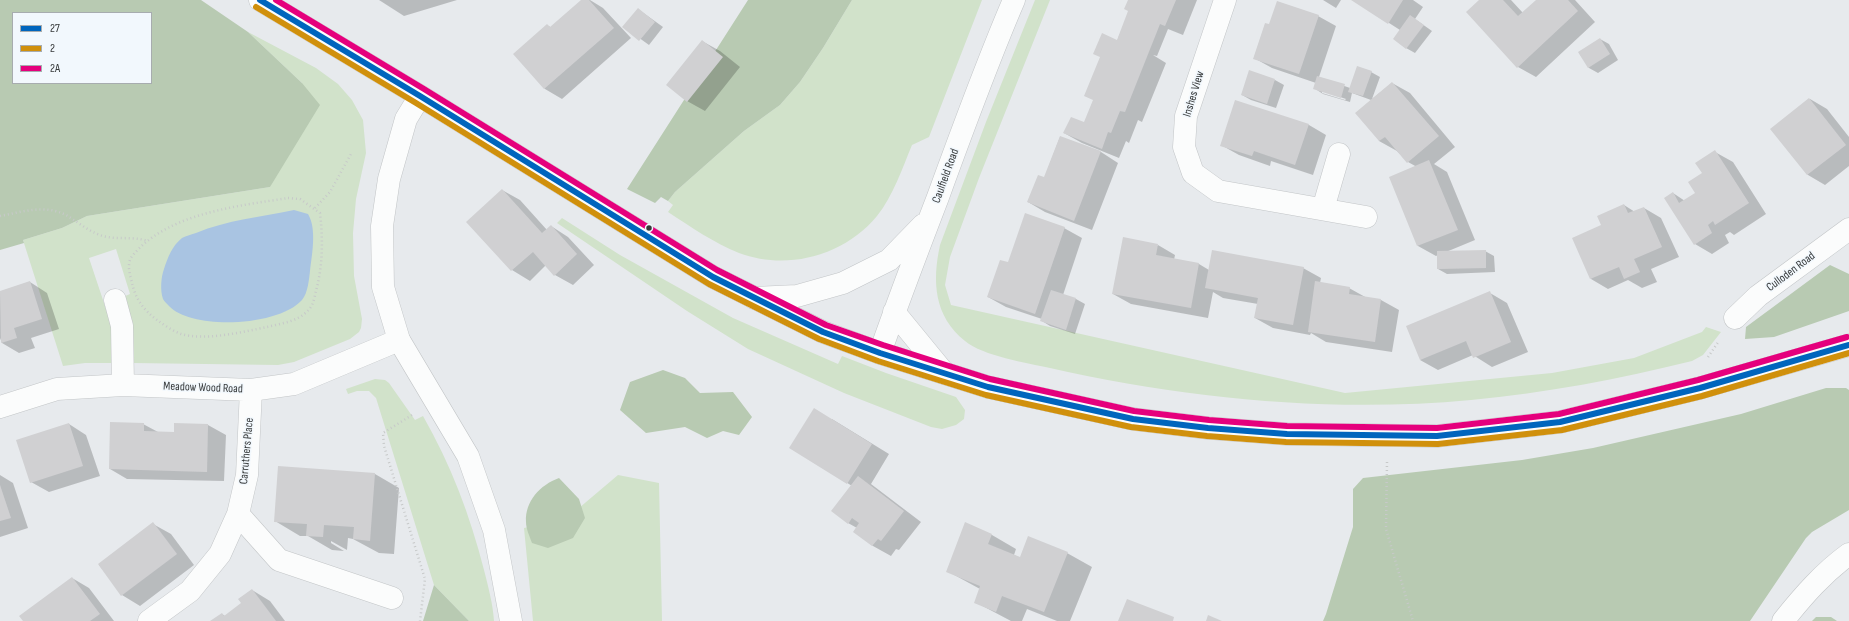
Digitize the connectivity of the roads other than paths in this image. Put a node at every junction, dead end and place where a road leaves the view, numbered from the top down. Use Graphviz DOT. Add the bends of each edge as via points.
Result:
graph roads {
  1 [pos="260,0"];
  2 [pos="1014,0"];
  3 [pos="1225,0"];
  4 [pos="420,96"];
  5 [pos="1338,154"];
  6 [pos="1323,209"];
  7 [pos="931,216"];
  8 [pos="1366,217"];
  9 [pos="1849,229"];
  10 [pos="754,298"];
  11 [pos="115,300"];
  12 [pos="894,312"];
  13 [pos="1735,318"];
  14 [pos="399,340"];
  15 [pos="1849,345"];
  16 [pos="880,353"];
  17 [pos="944,372"];
  18 [pos="123,385"];
  19 [pos="251,390"];
  20 [pos="0,407"];
  21 [pos="238,514"];
  22 [pos="1849,554"];
  23 [pos="392,598"];
  24 [pos="149,621"];
  25 [pos="511,621"];
  26 [pos="1783,621"];
  1 -- 4 [label="main road"];
  2 -- 7 [label="main road, Caulfield Road" via="992,49"];
  3 -- 6 [label="main road, Inshes View" via="1186,116 1184,147 1194,173 1218,191"];
  4 -- 10 [label="main road" via="713,277"];
  4 -- 14 [label="main road" via="406,119 389,178 382,226 383,287"];
  5 -- 6 [label="main road"];
  6 -- 8 [label="main road, Inshes View"];
  7 -- 10 [label="main road" via="889,260 843,284 797,296"];
  7 -- 12 [label="main road, Caulfield Road"];
  9 -- 13 [label="main road, Culloden Road" via="1758,296"];
  10 -- 16 [label="main road" via="823,332"];
  11 -- 18 [label="main road" via="122,326"];
  12 -- 16 [label="main road, Caulfield Road"];
  12 -- 17 [label="main road"];
  14 -- 19 [label="main road, Meadow Wood Road" via="294,384"];
  14 -- 25 [label="main road" via="468,456 492,523"];
  15 -- 17 [label="main road" via="1700,388 1560,422 1436,436 1287,434 1133,419 988,387"];
  16 -- 17 [label="main road"];
  18 -- 19 [label="main road, Meadow Wood Road"];
  18 -- 20 [label="main road, Meadow Wood Road" via="57,390"];
  19 -- 21 [label="main road, Carruthers Place" via="247,475"];
  21 -- 23 [label="main road" via="279,560"];
  21 -- 24 [label="main road, Carruthers Place" via="220,554 190,591"];
  22 -- 26 [label="main road" via="1831,567"];
}
